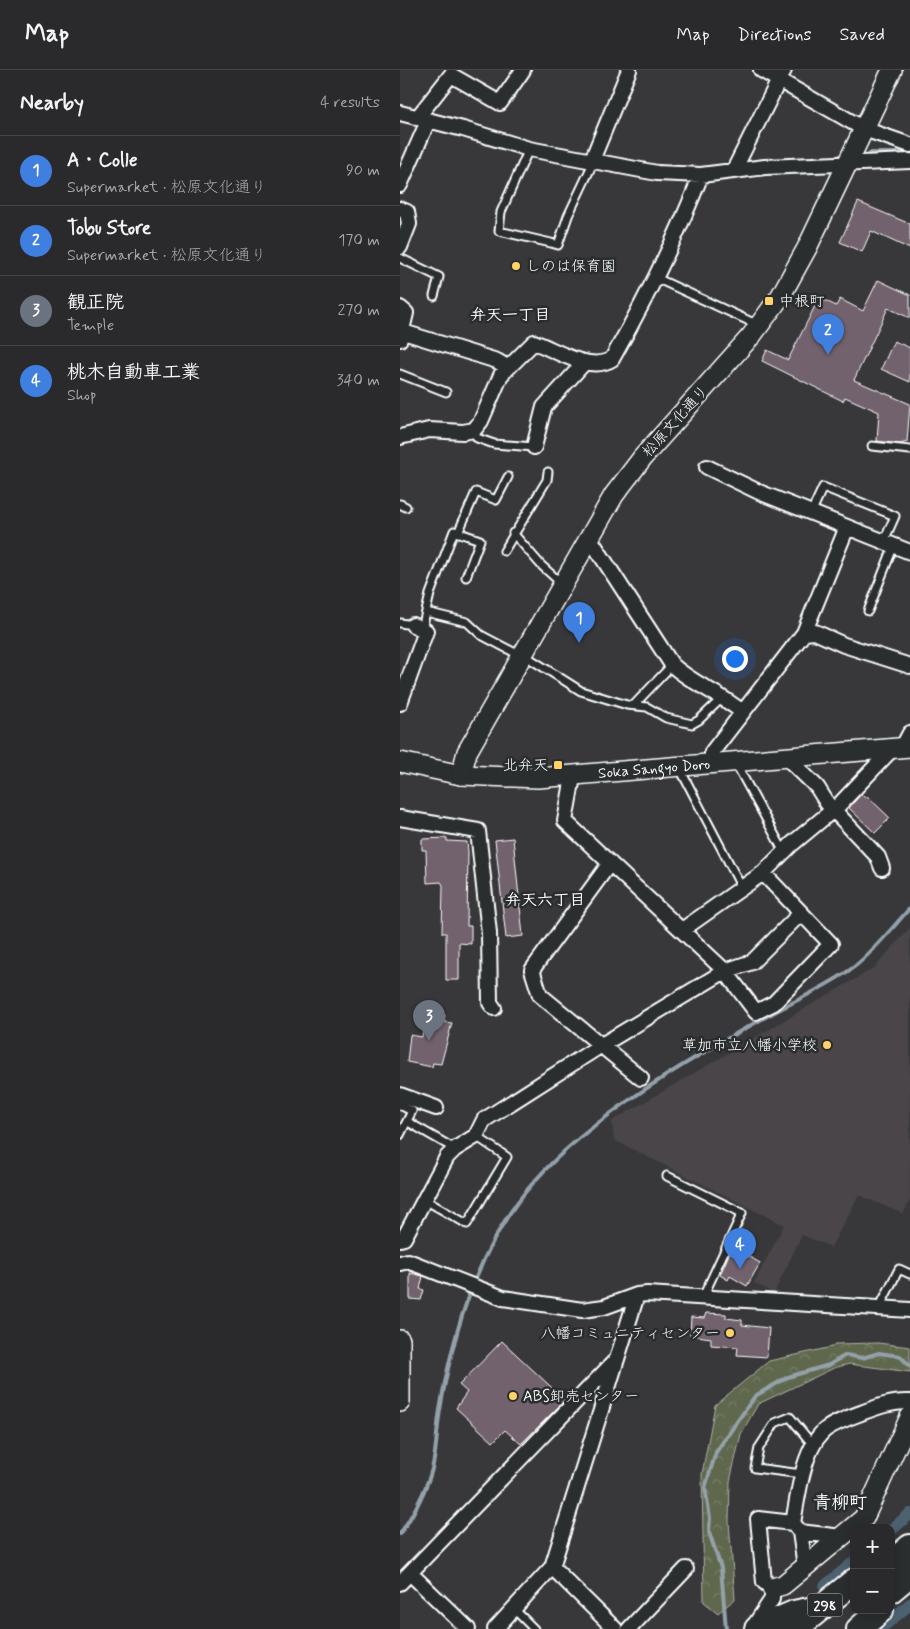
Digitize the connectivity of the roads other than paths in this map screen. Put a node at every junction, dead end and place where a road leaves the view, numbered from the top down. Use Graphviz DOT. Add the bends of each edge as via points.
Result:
graph roads {
  1 [pos="523,70"];
  2 [pos="629,70"];
  3 [pos="761,70"];
  4 [pos="892,70"];
  5 [pos="781,76"];
  6 [pos="400,114"];
  7 [pos="422,119"];
  8 [pos="864,129"];
  9 [pos="910,145"];
  10 [pos="529,149"];
  11 [pos="593,160"];
  12 [pos="910,161"];
  13 [pos="848,162"];
  14 [pos="734,170"];
  15 [pos="701,175"];
  16 [pos="400,186"];
  17 [pos="400,209"];
  18 [pos="401,242"];
  19 [pos="400,258"];
  20 [pos="656,278"];
  21 [pos="434,296"];
  22 [pos="400,308"];
  23 [pos="760,326"];
  24 [pos="401,334"];
  25 [pos="585,362"];
  26 [pos="507,367"];
  27 [pos="400,374"];
  28 [pos="446,392"];
  29 [pos="474,430"];
  30 [pos="400,437"];
  31 [pos="872,446"];
  32 [pos="534,447"];
  33 [pos="910,450"];
  34 [pos="707,467"];
  35 [pos="548,472"];
  36 [pos="508,477"];
  37 [pos="811,513"];
  38 [pos="847,527"];
  39 [pos="458,533"];
  40 [pos="513,534"];
  41 [pos="589,537"];
  42 [pos="889,543"];
  43 [pos="504,551"];
  44 [pos="910,552"];
  45 [pos="466,577"];
  46 [pos="562,584"];
  47 [pos="868,611"];
  48 [pos="426,612"];
  49 [pos="412,626"];
  50 [pos="804,633"];
  51 [pos="522,655"];
  52 [pos="672,665"];
  53 [pos="910,666"];
  54 [pos="722,698"];
  55 [pos="400,703"];
  56 [pos="634,705"];
  57 [pos="742,712"];
  58 [pos="904,744"];
  59 [pos="787,758"];
  60 [pos="400,762"];
  61 [pos="736,762"];
  62 [pos="712,764"];
  63 [pos="679,767"];
  64 [pos="461,775"];
  65 [pos="573,777"];
  66 [pos="834,810"];
  67 [pos="400,818"];
  68 [pos="784,852"];
  69 [pos="610,863"];
  70 [pos="882,868"];
  71 [pos="763,873"];
  72 [pos="742,888"];
  73 [pos="800,914"];
  74 [pos="682,930"];
  75 [pos="726,971"];
  76 [pos="494,1008"];
  77 [pos="600,1046"];
  78 [pos="641,1078"];
  79 [pos="400,1095"];
  80 [pos="400,1105"];
  81 [pos="436,1108"];
  82 [pos="408,1122"];
  83 [pos="400,1135"];
  84 [pos="476,1136"];
  85 [pos="455,1149"];
  86 [pos="667,1176"];
  87 [pos="424,1200"];
  88 [pos="400,1239"];
  89 [pos="400,1263"];
  90 [pos="910,1274"];
  91 [pos="637,1295"];
  92 [pos="702,1297"];
  93 [pos="879,1308"];
  94 [pos="910,1310"];
  95 [pos="400,1322"];
  96 [pos="400,1335"];
  97 [pos="400,1340"];
  98 [pos="616,1359"];
  99 [pos="400,1402"];
  100 [pos="910,1402"];
  101 [pos="910,1417"];
  102 [pos="814,1446"];
  103 [pos="802,1474"];
  104 [pos="797,1528"];
  105 [pos="910,1534"];
  106 [pos="842,1537"];
  107 [pos="895,1547"];
  108 [pos="910,1548"];
  109 [pos="895,1560"];
  110 [pos="805,1566"];
  111 [pos="552,1567"];
  112 [pos="686,1569"];
  113 [pos="910,1574"];
  114 [pos="405,1578"];
  115 [pos="850,1585"];
  116 [pos="895,1587"];
  117 [pos="910,1587"];
  118 [pos="772,1588"];
  119 [pos="850,1597"];
  120 [pos="895,1599"];
  121 [pos="514,1609"];
  122 [pos="862,1614"];
  123 [pos="877,1614"];
  124 [pos="815,1619"];
  125 [pos="468,1629"];
  126 [pos="495,1629"];
  127 [pos="534,1629"];
  128 [pos="615,1629"];
  129 [pos="629,1629"];
  130 [pos="752,1629"];
  131 [pos="757,1629"];
  132 [pos="795,1629"];
  133 [pos="845,1629"];
  134 [pos="859,1629"];
  1 -- 7 [label="street" via="500,103 451,75"];
  2 -- 11 [label="street"];
  3 -- 5 [label="street"];
  4 -- 8 [label="street, 松原文化通り"];
  5 -- 8 [label="street"];
  5 -- 14 [label="street"];
  6 -- 7 [label="street"];
  7 -- 10 [label="street"];
  7 -- 16 [label="street"];
  8 -- 9 [label="street"];
  8 -- 13 [label="street, 松原文化通り"];
  10 -- 11 [label="street"];
  10 -- 11 [label="lane" via="501,212 499,231 558,245"];
  11 -- 15 [label="street" via="657,173"];
  12 -- 13 [label="street"];
  13 -- 14 [label="street"];
  13 -- 23 [label="street, 松原文化通り" via="795,272"];
  14 -- 15 [label="street"];
  15 -- 20 [label="street" via="681,228"];
  17 -- 18 [label="street" via="407,212 409,224"];
  19 -- 21 [label="lane" via="439,278"];
  20 -- 23 [label="lane"];
  20 -- 25 [label="street" via="612,359 604,363"];
  22 -- 24 [label="street" via="406,313"];
  23 -- 41 [label="street, 松原文化通り" via="643,457 614,495"];
  24 -- 26 [label="street" via="497,361"];
  25 -- 26 [label="street" via="534,342"];
  25 -- 32 [label="street" via="544,407"];
  26 -- 29 [label="street"];
  27 -- 28 [label="lane"];
  29 -- 30 [label="street" via="429,430"];
  29 -- 32 [label="lane" via="477,438 494,444"];
  31 -- 33 [label="lane"];
  34 -- 37 [label="street"];
  35 -- 40 [label="lane" via="547,480"];
  36 -- 39 [label="lane" via="496,500 476,492"];
  37 -- 38 [label="street"];
  37 -- 42 [label="lane" via="823,486 895,516"];
  38 -- 42 [label="street"];
  38 -- 50 [label="street"];
  39 -- 45 [label="lane" via="480,540"];
  39 -- 48 [label="lane" via="454,531"];
  40 -- 43 [label="lane"];
  40 -- 46 [label="lane"];
  41 -- 46 [label="street, 松原文化通り"];
  41 -- 52 [label="street"];
  42 -- 44 [label="street"];
  42 -- 47 [label="lane"];
  46 -- 51 [label="street, 松原文化通り"];
  48 -- 49 [label="lane"];
  48 -- 51 [label="lane" via="467,622 481,635"];
  49 -- 55 [label="street" via="426,631"];
  50 -- 53 [label="street" via="815,632"];
  50 -- 57 [label="street"];
  51 -- 56 [label="lane" via="580,691"];
  51 -- 64 [label="street, 松原文化通り" via="467,752"];
  52 -- 54 [label="street" via="687,679"];
  52 -- 56 [label="lane"];
  54 -- 56 [label="lane" via="692,724"];
  54 -- 57 [label="street"];
  57 -- 62 [label="street" via="712,752"];
  58 -- 59 [label="street, Soka Sangyo Doro"];
  58 -- 66 [label="street"];
  59 -- 61 [label="street, Soka Sangyo Doro"];
  59 -- 66 [label="street"];
  60 -- 64 [label="street, Soka Sangyo Doro"];
  61 -- 62 [label="street, Soka Sangyo Doro"];
  61 -- 68 [label="lane"];
  62 -- 63 [label="street, Soka Sangyo Doro"];
  63 -- 65 [label="street, Soka Sangyo Doro"];
  63 -- 72 [label="lane"];
  64 -- 65 [label="street, Soka Sangyo Doro"];
  65 -- 69 [label="street" via="565,821"];
  66 -- 68 [label="street"];
  66 -- 70 [label="street" via="878,857"];
  67 -- 76 [label="street" via="478,832 489,933 490,1003"];
  68 -- 71 [label="street"];
  69 -- 74 [label="street"];
  69 -- 77 [label="street" via="532,970 540,995"];
  71 -- 72 [label="street"];
  71 -- 73 [label="street"];
  72 -- 74 [label="street"];
  73 -- 75 [label="street" via="752,962"];
  73 -- 75 [label="street" via="831,944 774,1003 756,1012"];
  74 -- 75 [label="street"];
  75 -- 77 [label="street"];
  77 -- 78 [label="street"];
  77 -- 84 [label="street" via="484,1120"];
  79 -- 81 [label="street"];
  80 -- 82 [label="lane" via="412,1111"];
  82 -- 83 [label="lane"];
  82 -- 85 [label="lane"];
  84 -- 85 [label="street"];
  84 -- 87 [label="lane" via="507,1157 467,1224"];
  85 -- 87 [label="street"];
  86 -- 92 [label="lane" via="742,1213"];
  87 -- 88 [label="street" via="404,1238"];
  89 -- 91 [label="street" via="408,1261 503,1298 582,1310 604,1307"];
  90 -- 93 [label="lane" via="899,1269"];
  91 -- 92 [label="street"];
  91 -- 98 [label="street"];
  92 -- 93 [label="street"];
  93 -- 94 [label="street"];
  95 -- 96 [label="street"];
  97 -- 99 [label="street"];
  98 -- 111 [label="street"];
  98 -- 114 [label="street"];
  100 -- 102 [label="street" via="877,1407 848,1418 825,1430"];
  101 -- 106 [label="street" via="864,1518"];
  102 -- 103 [label="street"];
  102 -- 103 [label="lane" via="790,1416 775,1422 759,1448 756,1468"];
  103 -- 104 [label="street"];
  104 -- 106 [label="street"];
  104 -- 110 [label="street"];
  104 -- 118 [label="street" via="758,1519 764,1582"];
  105 -- 107 [label="highway"];
  106 -- 110 [label="street"];
  108 -- 109 [label="highway"];
  110 -- 118 [label="street" via="784,1585"];
  111 -- 121 [label="street"];
  111 -- 128 [label="street"];
  112 -- 129 [label="street"];
  113 -- 116 [label="highway"];
  114 -- 125 [label="street"];
  115 -- 124 [label="highway, 298"];
  117 -- 120 [label="highway"];
  118 -- 130 [label="street" via="772,1599"];
  119 -- 124 [label="highway"];
  121 -- 126 [label="street"];
  121 -- 127 [label="lane"];
  122 -- 133 [label="highway"];
  123 -- 134 [label="highway, 298"];
  124 -- 131 [label="highway" via="810,1609"];
  124 -- 132 [label="highway, 298"];
}
